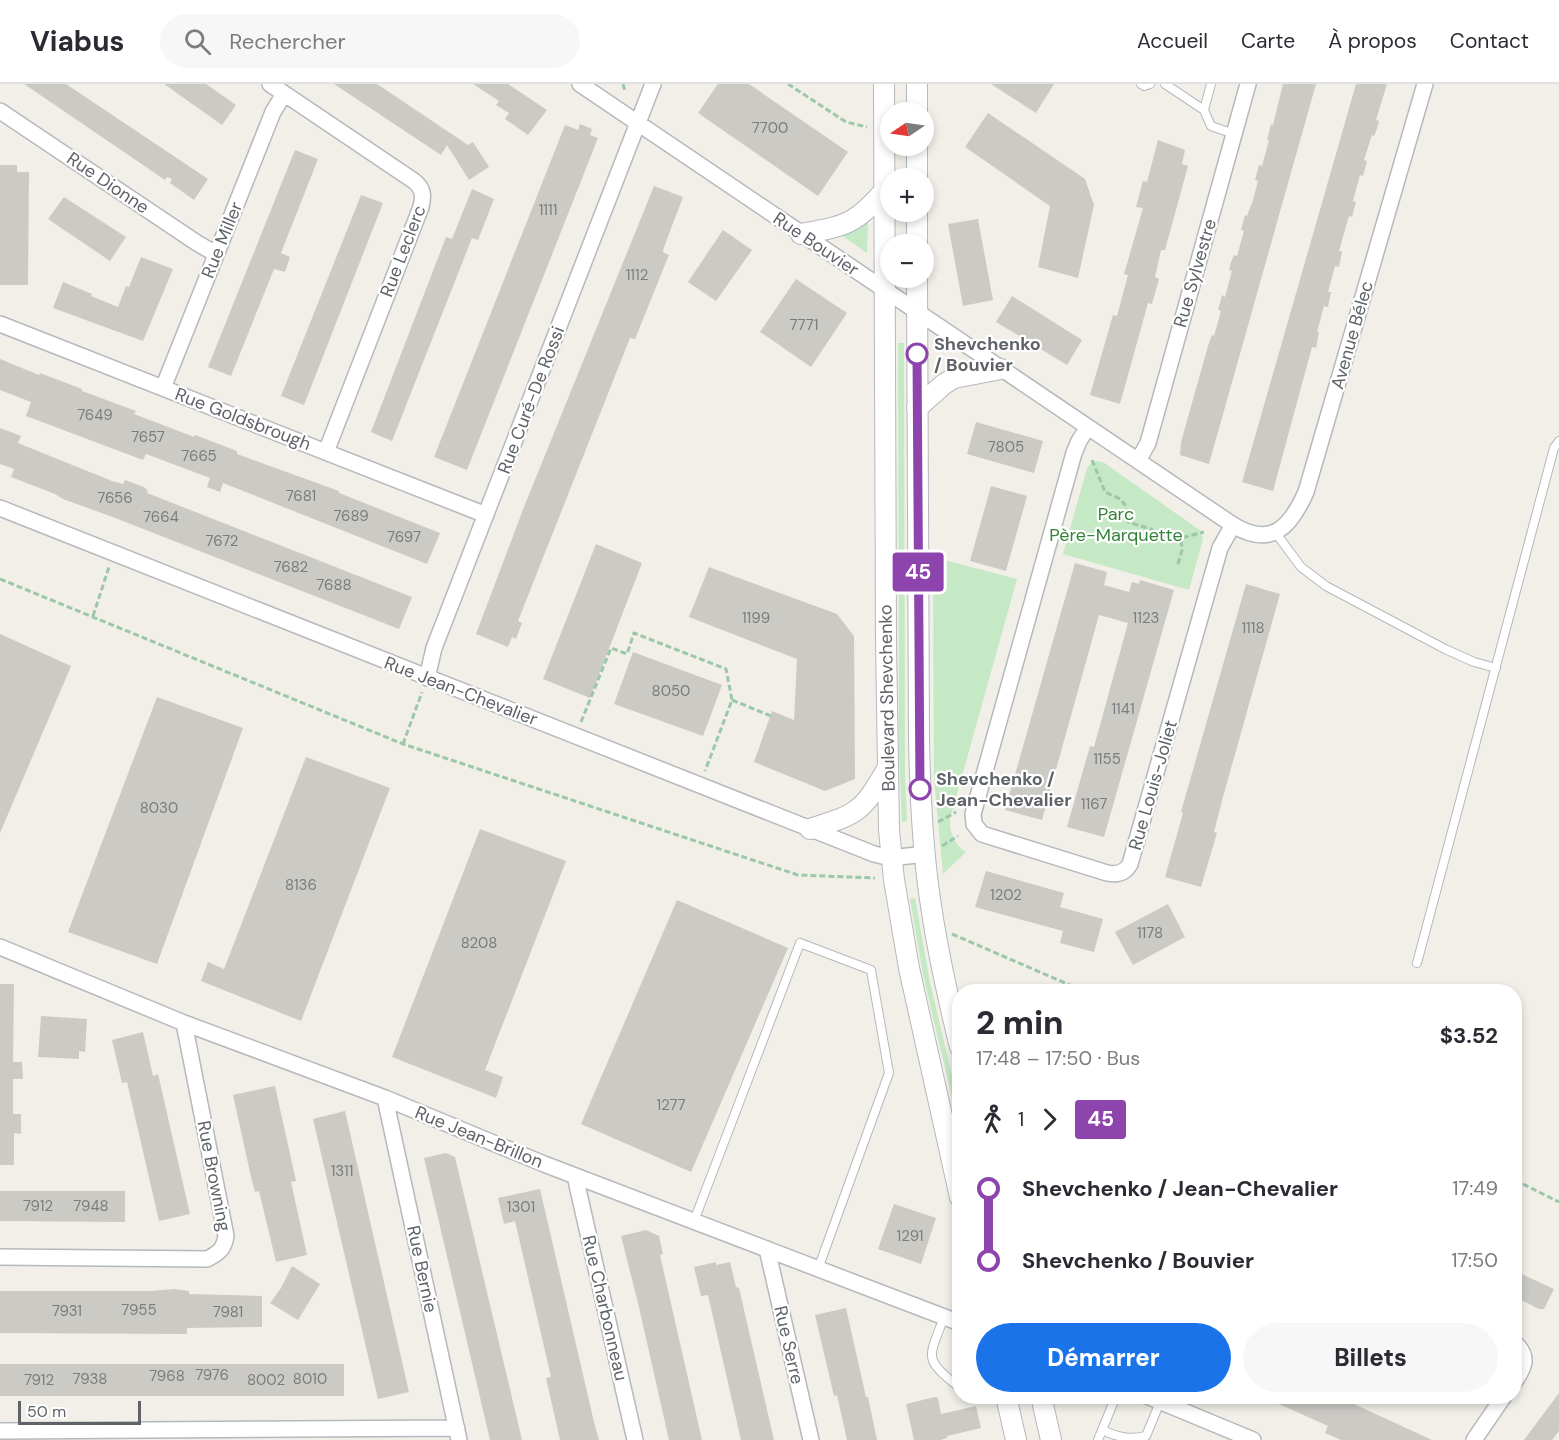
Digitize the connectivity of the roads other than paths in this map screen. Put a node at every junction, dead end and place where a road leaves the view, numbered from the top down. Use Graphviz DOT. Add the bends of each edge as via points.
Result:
graph roads {
  1 [pos="270,84"];
  2 [pos="580,84"];
  3 [pos="653,84"];
  4 [pos="884,84"];
  5 [pos="917,84"];
  6 [pos="1141,84"];
  7 [pos="1150,84"];
  8 [pos="1165,84"];
  9 [pos="1211,84"];
  10 [pos="1248,84"];
  11 [pos="1425,84"];
  12 [pos="284,94"];
  13 [pos="917,102"];
  14 [pos="1204,110"];
  15 [pos="0,111"];
  16 [pos="639,124"];
  17 [pos="1234,134"];
  18 [pos="885,168"];
  19 [pos="880,196"];
  20 [pos="885,222"];
  21 [pos="801,234"];
  22 [pos="216,254"];
  23 [pos="917,288"];
  24 [pos="885,291"];
  25 [pos="917,312"];
  26 [pos="0,324"];
  27 [pos="1001,369"];
  28 [pos="163,388"];
  29 [pos="917,408"];
  30 [pos="1088,428"];
  31 [pos="1559,441"];
  32 [pos="326,452"];
  33 [pos="1138,461"];
  34 [pos="0,508"];
  35 [pos="486,515"];
  36 [pos="1233,525"];
  37 [pos="1275,532"];
  38 [pos="1496,668"];
  39 [pos="427,678"];
  40 [pos="886,769"];
  41 [pos="810,829"];
  42 [pos="932,851"];
  43 [pos="891,858"];
  44 [pos="0,947"];
  45 [pos="1417,963"];
  46 [pos="952,1009"];
  47 [pos="184,1023"];
  48 [pos="385,1098"];
  49 [pos="952,1161"];
  50 [pos="575,1176"];
  51 [pos="694,1221"];
  52 [pos="767,1249"];
  53 [pos="0,1257"];
  54 [pos="818,1269"];
  55 [pos="944,1317"];
  56 [pos="952,1320"];
  57 [pos="1522,1350"];
  58 [pos="1522,1369"];
  59 [pos="952,1381"];
  60 [pos="1008,1404"];
  61 [pos="1047,1404"];
  62 [pos="1113,1404"];
  63 [pos="1153,1404"];
  64 [pos="1166,1404"];
  65 [pos="1499,1404"];
  66 [pos="1102,1430"];
  67 [pos="0,1431"];
  68 [pos="458,1434"];
  69 [pos="635,1440"];
  70 [pos="811,1440"];
  71 [pos="1016,1440"];
  72 [pos="1051,1440"];
  73 [pos="1098,1440"];
  74 [pos="1253,1440"];
  75 [pos="1474,1440"];
  1 -- 12 [label="street, Rue Leclerc"];
  2 -- 16 [label="street, Rue Bouvier"];
  3 -- 16 [label="street, Rue Curé-De Rossi"];
  4 -- 18 [label="street, Boulevard Shevchenko"];
  5 -- 13 [label="street"];
  6 -- 7 [label="lane"];
  8 -- 14 [label="lane"];
  9 -- 14 [label="lane"];
  10 -- 17 [label="street, Rue Sylvestre"];
  11 -- 37 [label="street, Avenue Bélec" via="1310,482 1293,516"];
  12 -- 22 [label="street, Rue Miller" via="273,112"];
  12 -- 32 [label="street, Rue Leclerc" via="414,181 423,196"];
  14 -- 17 [label="lane" via="1211,126"];
  15 -- 22 [label="street, Rue Dionne"];
  16 -- 21 [label="street, Rue Bouvier"];
  16 -- 35 [label="street, Rue Curé-De Rossi"];
  17 -- 33 [label="street, Rue Sylvestre" via="1148,443"];
  19 -- 21 [label="street" via="851,222"];
  20 -- 24 [label="street, Boulevard Shevchenko"];
  21 -- 24 [label="street, Rue Bouvier"];
  22 -- 28 [label="street, Rue Miller"];
  23 -- 25 [label="street, Boulevard Shevchenko"];
  24 -- 25 [label="street, Rue Bouvier"];
  24 -- 40 [label="street, Boulevard Shevchenko"];
  25 -- 27 [label="street, Rue Bouvier"];
  25 -- 29 [label="street, Boulevard Shevchenko"];
  26 -- 28 [label="street, Rue Goldsbrough"];
  27 -- 29 [label="street" via="954,378"];
  27 -- 30 [label="street, Rue Bouvier"];
  28 -- 32 [label="street, Rue Goldsbrough"];
  29 -- 42 [label="street, Boulevard Shevchenko" via="919,739"];
  30 -- 33 [label="street, Rue Bouvier"];
  30 -- 36 [label="street, Rue Louis-Joliet" via="1074,453 973,814 975,828 982,834 1107,873 1127,869 1220,548"];
  31 -- 38 [label="lane"];
  32 -- 35 [label="street, Rue Goldsbrough"];
  33 -- 36 [label="street, Rue Bouvier"];
  34 -- 39 [label="street, Rue Jean-Chevalier"];
  35 -- 39 [label="street, Rue Curé-De Rossi" via="434,648"];
  36 -- 37 [label="street" via="1257,536"];
  37 -- 38 [label="lane" via="1301,567 1326,586 1445,649"];
  38 -- 45 [label="lane"];
  39 -- 41 [label="street, Rue Jean-Chevalier"];
  40 -- 41 [label="street" via="859,810"];
  40 -- 43 [label="street, Boulevard Shevchenko"];
  41 -- 43 [label="street, Rue Jean-Chevalier"];
  42 -- 43 [label="street, Rue Jean-Chevalier"];
  42 -- 46 [label="street, Boulevard Shevchenko" via="934,925"];
  43 -- 49 [label="street, Boulevard Shevchenko" via="909,968"];
  44 -- 47 [label="street, Rue Jean-Brillon"];
  47 -- 48 [label="street, Rue Jean-Brillon"];
  47 -- 53 [label="street, Rue Browning" via="225,1246 207,1259"];
  48 -- 50 [label="street, Rue Jean-Brillon"];
  48 -- 68 [label="street, Rue Bernie"];
  50 -- 51 [label="street, Rue Jean-Brillon"];
  50 -- 69 [label="street, Rue Charbonneau"];
  51 -- 52 [label="street, Rue Jean-Brillon"];
  51 -- 54 [label="lane" via="800,943 871,970 890,1073"];
  52 -- 54 [label="street, Rue Jean-Brillon"];
  52 -- 70 [label="street, Rue Serre"];
  54 -- 55 [label="street, Rue Jean-Brillon"];
  55 -- 56 [label="street, Rue Jean-Brillon"];
  55 -- 59 [label="lane" via="932,1346 933,1362"];
  57 -- 58 [label="street"];
  60 -- 71 [label="street"];
  61 -- 72 [label="street"];
  62 -- 66 [label="lane"];
  63 -- 66 [label="lane" via="1146,1436 1122,1438"];
  64 -- 74 [label="street"];
  65 -- 75 [label="street"];
  66 -- 73 [label="lane"];
  67 -- 68 [label="street"];
}
